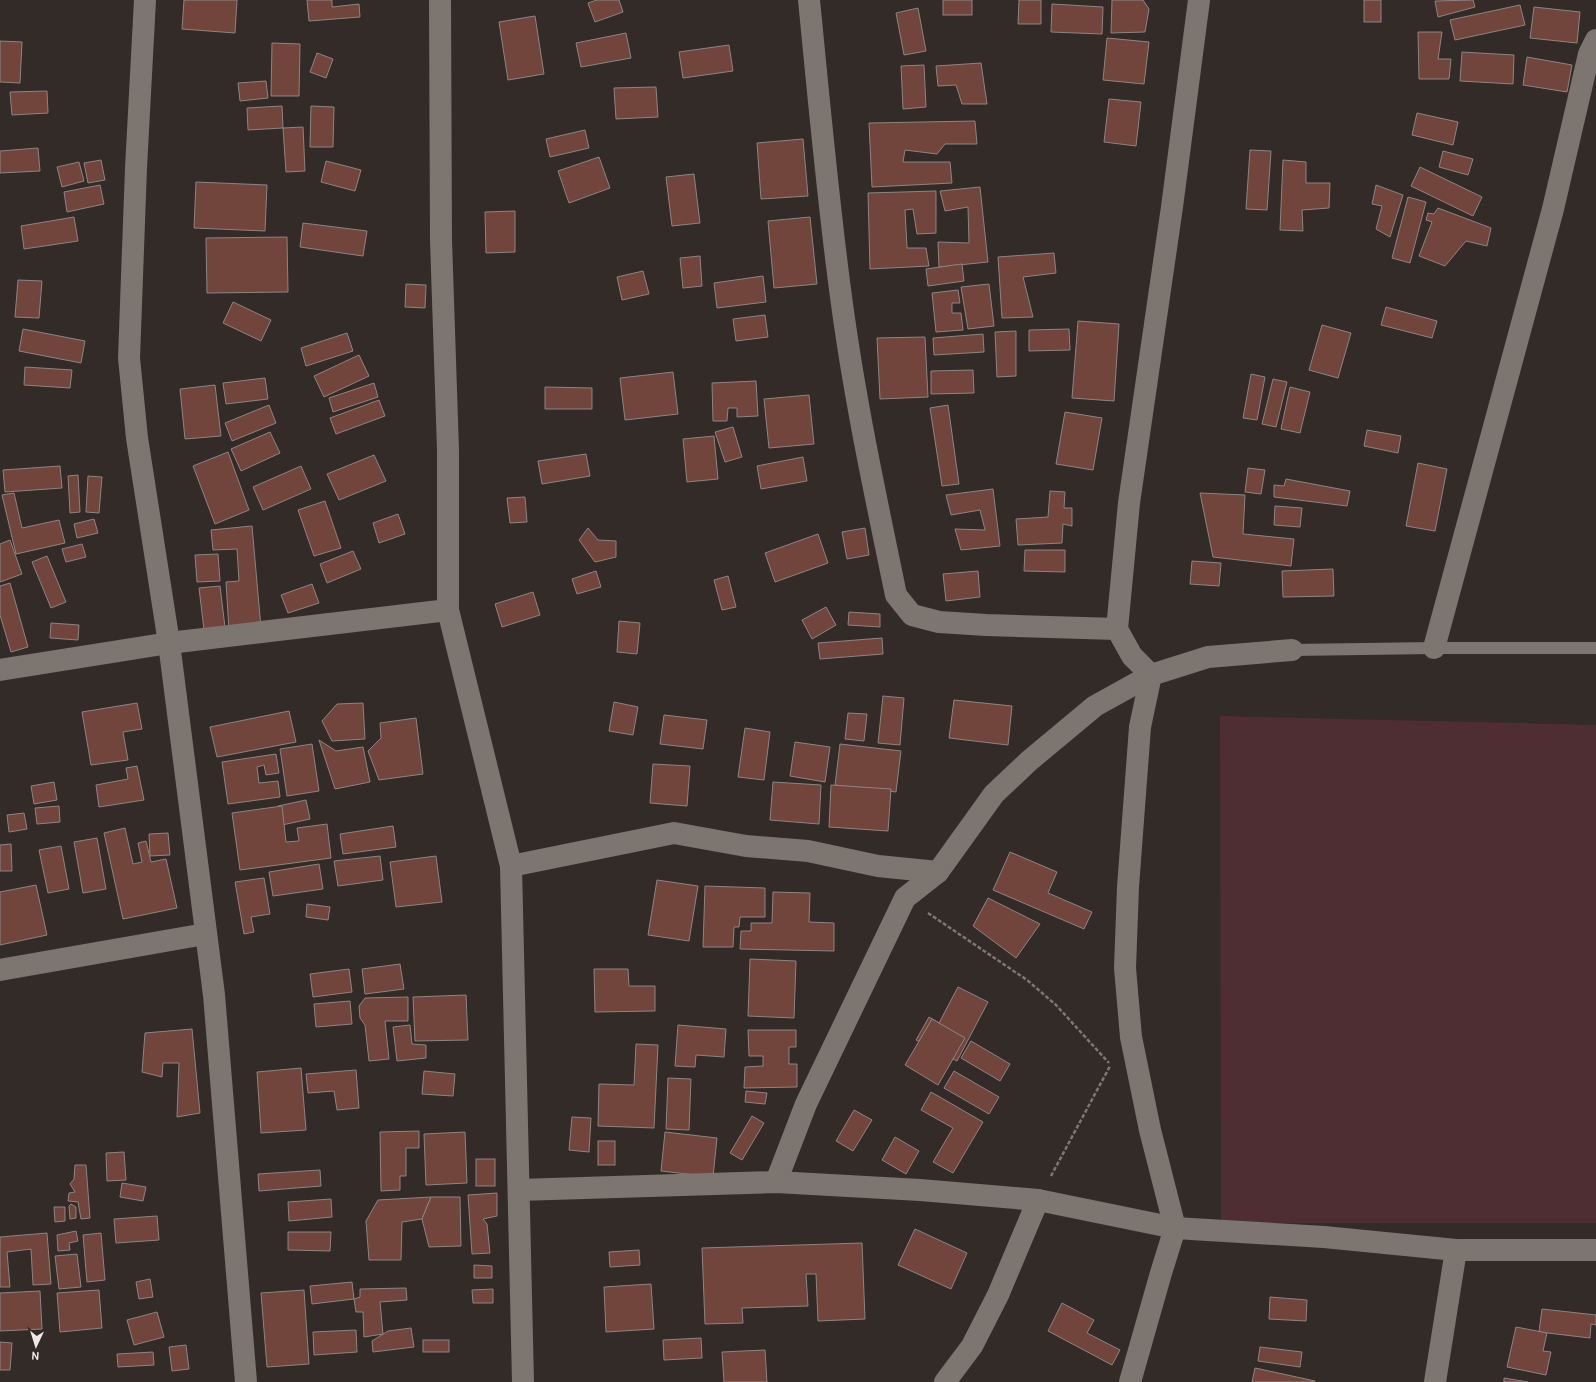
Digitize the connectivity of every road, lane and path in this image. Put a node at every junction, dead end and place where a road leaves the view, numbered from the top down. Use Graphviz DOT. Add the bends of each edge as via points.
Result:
graph roads {
  1 [pos="145,0"];
  2 [pos="440,0"];
  3 [pos="810,0"];
  4 [pos="1199,0"];
  5 [pos="1596,40"];
  6 [pos="448,610"];
  7 [pos="1117,629"];
  8 [pos="169,643"];
  9 [pos="1434,648"];
  10 [pos="1596,648"];
  11 [pos="1292,650"];
  12 [pos="0,670"];
  13 [pos="1151,675"];
  14 [pos="512,866"];
  15 [pos="938,872"];
  16 [pos="905,898"];
  17 [pos="205,934"];
  18 [pos="0,970"];
  19 [pos="1131,1037"];
  20 [pos="1111,1065"];
  21 [pos="776,1182"];
  22 [pos="519,1190"];
  23 [pos="1038,1200"];
  24 [pos="1175,1228"];
  25 [pos="1456,1250"];
  26 [pos="1596,1250"];
  27 [pos="246,1382"];
  28 [pos="523,1382"];
  29 [pos="945,1382"];
  30 [pos="1130,1382"];
  31 [pos="1435,1382"];
  1 -- 8 [label="street" via="129,358 137,438"];
  2 -- 6 [label="street" via="441,240 448,450"];
  3 -- 7 [label="street" via="827,181 842,304 858,406 896,595 912,615 939,622"];
  4 -- 7 [label="street" via="1129,503"];
  5 -- 9 [label="street" via="1589,54 1553,209"];
  6 -- 8 [label="street"];
  6 -- 14 [label="street"];
  7 -- 13 [label="street" via="1132,656"];
  8 -- 12 [label="street"];
  8 -- 17 [label="street"];
  9 -- 10 [label="lane"];
  9 -- 11 [label="lane"];
  11 -- 13 [label="street" via="1208,657"];
  13 -- 15 [label="street" via="1095,706 1029,761 994,794"];
  13 -- 19 [label="street" via="1140,727 1128,888 1125,968"];
  14 -- 15 [label="street" via="674,833 746,846 808,851 878,866"];
  14 -- 22 [label="street"];
  15 -- 16 [label="street"];
  16 -- 20 [label="path" via="1027,980 1056,1005"];
  16 -- 21 [label="street" via="806,1104"];
  17 -- 18 [label="street"];
  17 -- 27 [label="street" via="214,995"];
  19 -- 20 [label="path"];
  19 -- 24 [label="street" via="1150,1130"];
  20 -- 23 [label="path"];
  21 -- 22 [label="street"];
  21 -- 23 [label="street"];
  22 -- 28 [label="street"];
  23 -- 24 [label="street"];
  23 -- 29 [label="street" via="998,1295 972,1346"];
  24 -- 25 [label="street" via="1324,1237"];
  24 -- 30 [label="street"];
  25 -- 26 [label="street"];
  25 -- 31 [label="street"];
}
